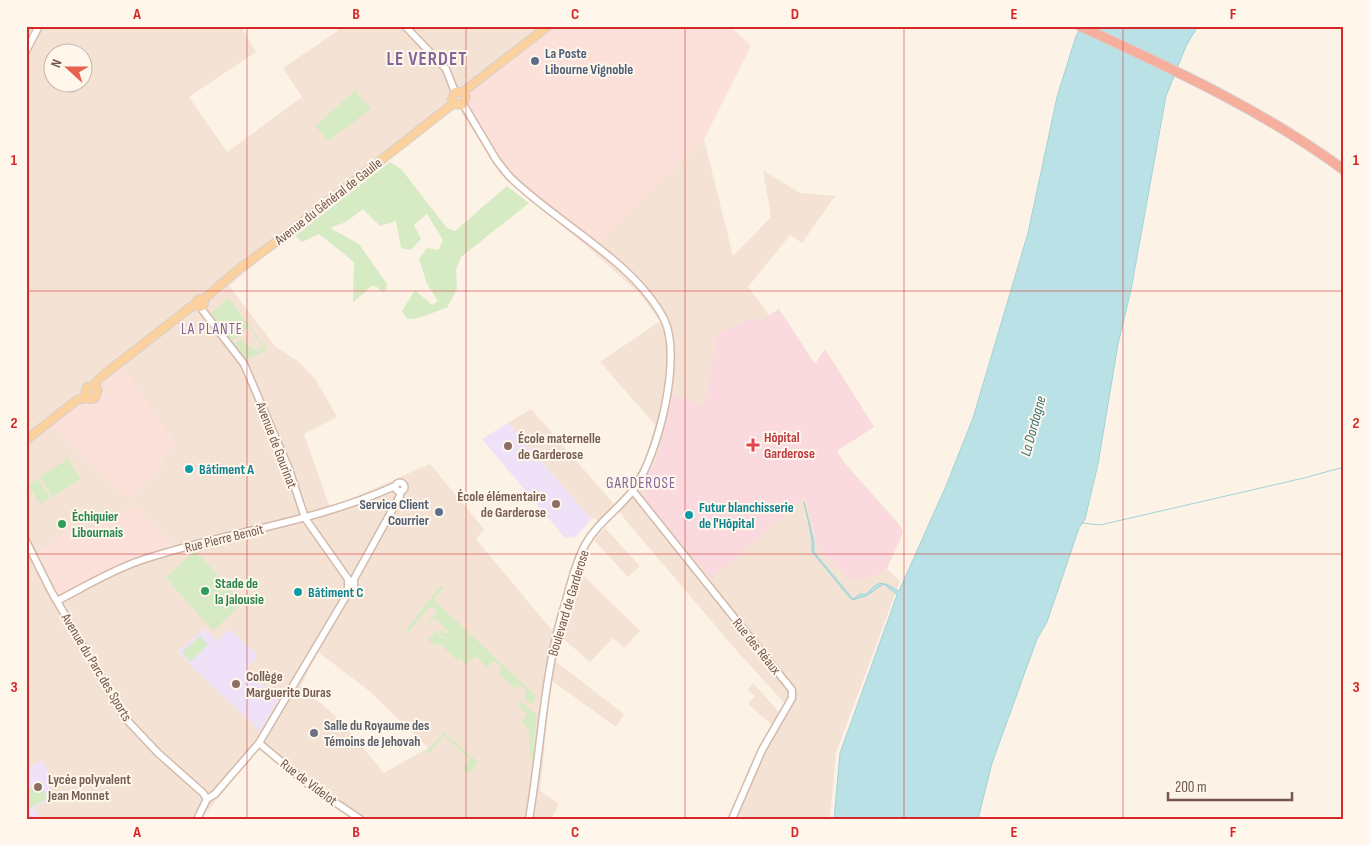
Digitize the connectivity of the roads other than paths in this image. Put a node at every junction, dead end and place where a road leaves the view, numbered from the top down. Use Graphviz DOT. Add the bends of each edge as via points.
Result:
graph roads {
  1 [pos="39,26"];
  2 [pos="405,26"];
  3 [pos="548,26"];
  4 [pos="554,26"];
  5 [pos="1080,26"];
  6 [pos="26,51"];
  7 [pos="462,96"];
  8 [pos="1344,170"];
  9 [pos="201,306"];
  10 [pos="86,395"];
  11 [pos="26,436"];
  12 [pos="26,440"];
  13 [pos="632,491"];
  14 [pos="305,518"];
  15 [pos="26,541"];
  16 [pos="351,579"];
  17 [pos="58,601"];
  18 [pos="258,742"];
  19 [pos="207,799"];
  20 [pos="197,819"];
  21 [pos="360,819"];
  22 [pos="529,819"];
  23 [pos="732,819"];
  1 -- 6 [label="street"];
  2 -- 7 [label="street, Boulevard de Garderose" via="446,69"];
  3 -- 7 [label="main road"];
  4 -- 7 [label="main road"];
  5 -- 8 [label="highway" via="1227,96 1290,132"];
  7 -- 9 [label="main road, Avenue du Général de Gaulle" via="452,97 454,103 235,272"];
  7 -- 13 [label="street, Boulevard de Garderose" via="504,171 636,282 666,324 670,369 660,425 649,464"];
  9 -- 10 [label="main road, Avenue du Général de Gaulle" via="104,379 96,389 87,387"];
  9 -- 14 [label="street, Avenue de Gourinat" via="246,368 289,469"];
  10 -- 11 [label="main road" via="74,397"];
  10 -- 12 [label="main road"];
  13 -- 22 [label="street, Boulevard de Garderose" via="584,546 570,589 549,670"];
  13 -- 23 [label="street, Rue des Réaux" via="792,690 792,698 762,750"];
  14 -- 16 [label="street, Avenue de Gourinat"];
  14 -- 16 [label="street, Rue Pierre Benoît" via="397,488 400,496"];
  14 -- 17 [label="street, Rue Pierre Benoît" via="137,562"];
  15 -- 17 [label="street, Avenue du Parc des Sports"];
  16 -- 18 [label="street" via="354,593 348,593"];
  17 -- 19 [label="street, Avenue du Parc des Sports" via="125,718"];
  18 -- 19 [label="street" via="215,794"];
  18 -- 21 [label="street, Rue de Videlot" via="308,784"];
  19 -- 20 [label="street"];
}
